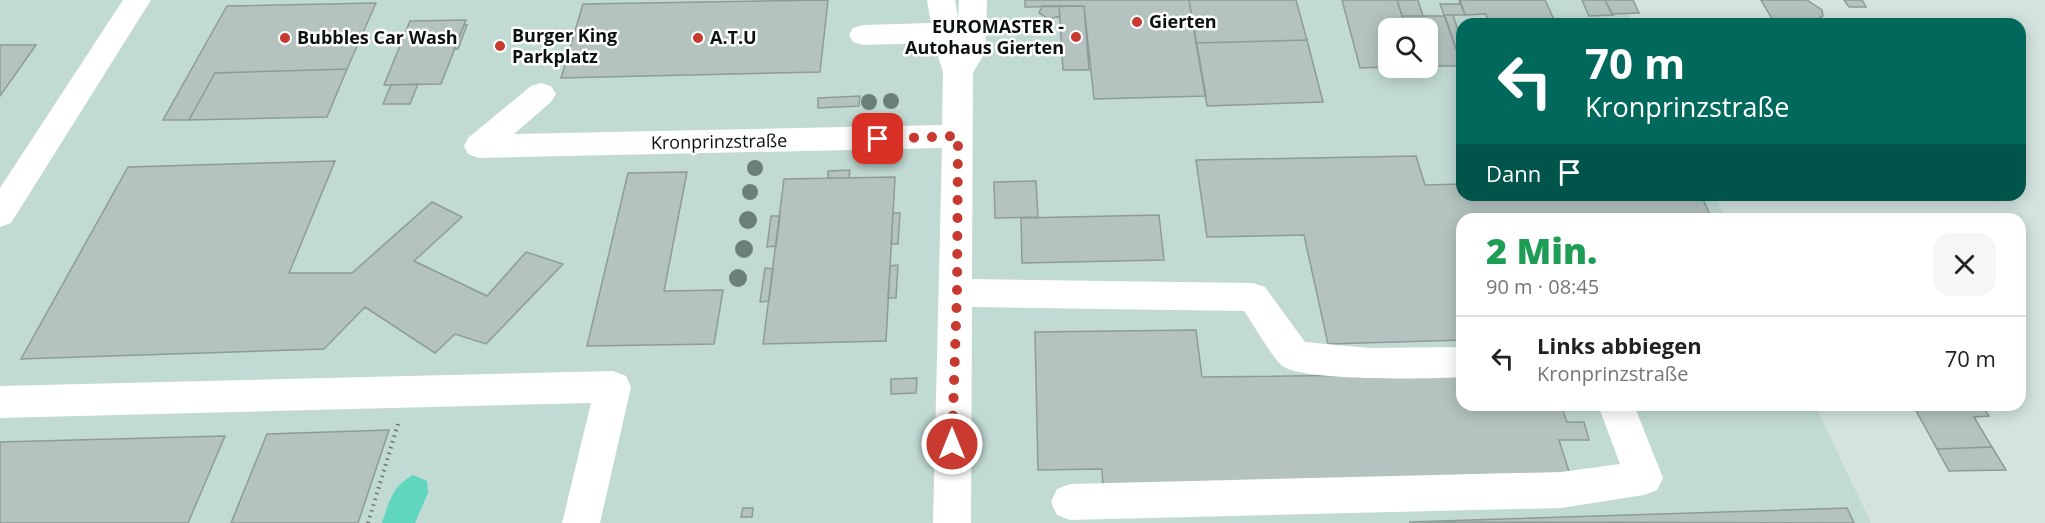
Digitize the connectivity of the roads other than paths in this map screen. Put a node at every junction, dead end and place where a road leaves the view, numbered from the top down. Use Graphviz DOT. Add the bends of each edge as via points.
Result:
graph roads {
  1 [pos="137,0"];
  2 [pos="941,0"];
  3 [pos="973,0"];
  4 [pos="948,33"];
  5 [pos="863,35"];
  6 [pos="958,72"];
  7 [pos="541,94"];
  8 [pos="958,136"];
  9 [pos="0,214"];
  10 [pos="957,293"];
  11 [pos="1456,362"];
  12 [pos="0,402"];
  13 [pos="1618,411"];
  14 [pos="1070,502"];
  15 [pos="580,523"];
  16 [pos="952,523"];
  1 -- 9 [label="street"];
  2 -- 4 [label="street"];
  3 -- 6 [label="street" via="971,52"];
  4 -- 5 [label="street"];
  4 -- 6 [label="street"];
  6 -- 8 [label="street"];
  7 -- 8 [label="street, Kronprinzstraße" via="479,146"];
  8 -- 10 [label="street"];
  10 -- 11 [label="street" via="1253,297 1295,356 1369,363"];
  10 -- 16 [label="street"];
  12 -- 15 [label="street" via="613,387"];
  13 -- 14 [label="street" via="1644,478 1561,490"];
}
